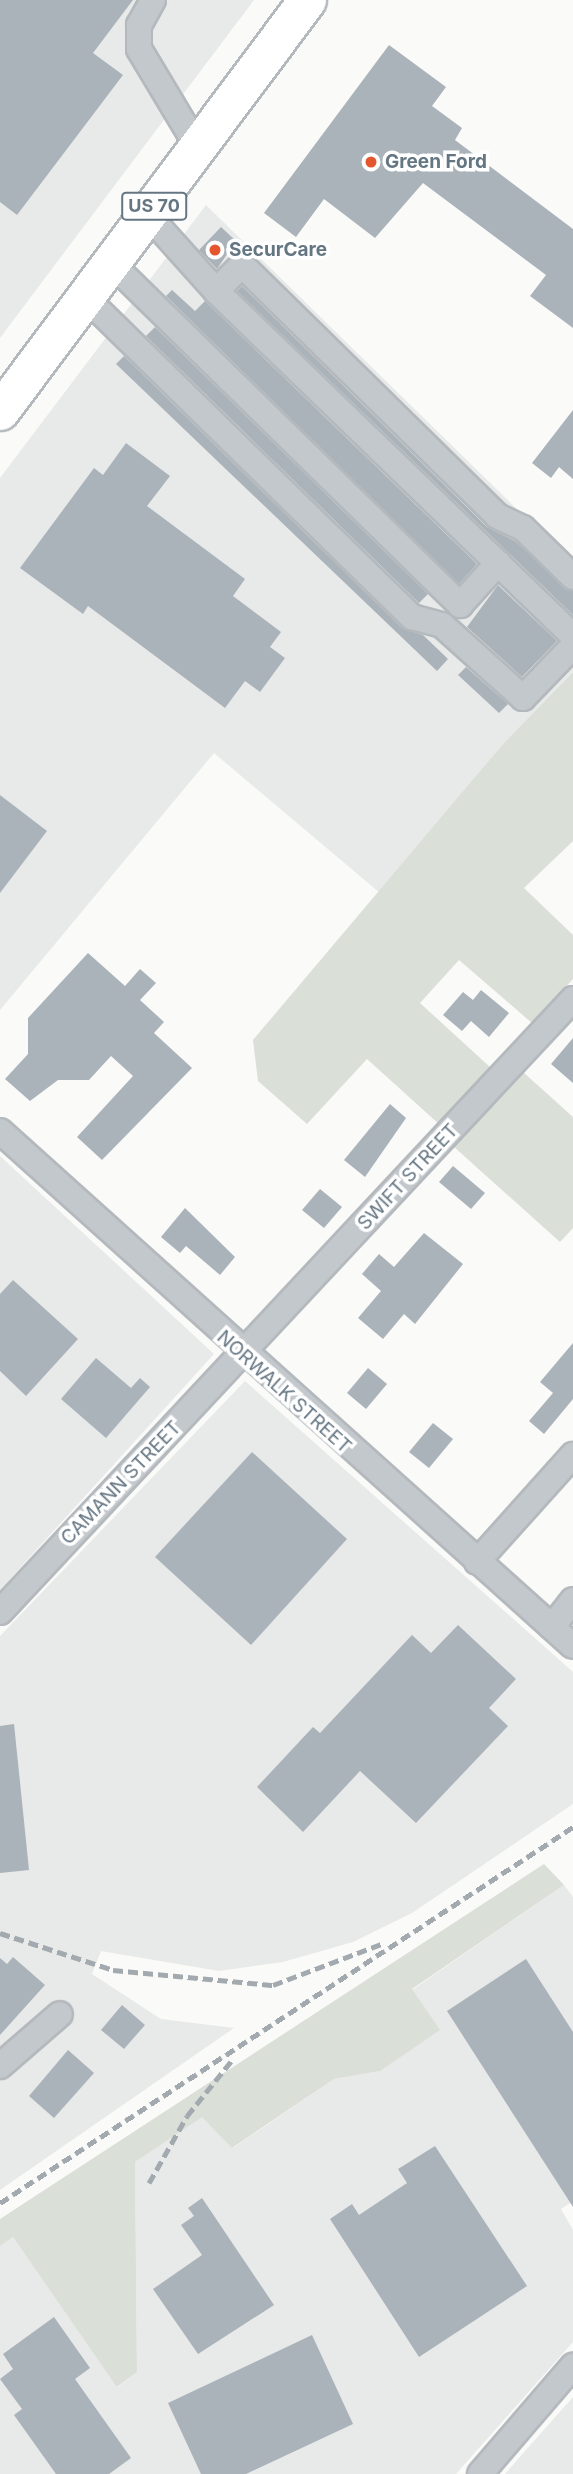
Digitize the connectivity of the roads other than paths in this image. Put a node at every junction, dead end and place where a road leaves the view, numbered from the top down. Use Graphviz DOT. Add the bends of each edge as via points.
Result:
graph roads {
  1 [pos="153,0"];
  2 [pos="307,0"];
  3 [pos="197,146"];
  4 [pos="147,214"];
  5 [pos="111,263"];
  6 [pos="216,291"];
  7 [pos="85,297"];
  8 [pos="0,411"];
  9 [pos="498,563"];
  10 [pos="573,577"];
  11 [pos="460,605"];
  12 [pos="442,625"];
  13 [pos="573,636"];
  14 [pos="573,646"];
  15 [pos="573,999"];
  16 [pos="0,1132"];
  17 [pos="243,1355"];
  18 [pos="573,1455"];
  19 [pos="477,1562"];
  20 [pos="573,1600"];
  21 [pos="0,1612"];
  22 [pos="552,1626"];
  23 [pos="573,1646"];
  24 [pos="60,2014"];
  25 [pos="0,2066"];
  26 [pos="573,2366"];
  27 [pos="480,2474"];
  1 -- 3 [label="street" via="139,25 139,48"];
  2 -- 3 [label="highway, US 70"];
  3 -- 4 [label="highway, US 70"];
  4 -- 5 [label="highway, US 70"];
  4 -- 6 [label="street"];
  5 -- 7 [label="highway, US 70"];
  5 -- 11 [label="street"];
  6 -- 9 [label="street"];
  6 -- 10 [label="street" via="242,265 497,516 523,528"];
  7 -- 8 [label="highway, US 70"];
  7 -- 12 [label="street" via="412,617"];
  9 -- 11 [label="street"];
  9 -- 13 [label="street"];
  11 -- 12 [label="street"];
  12 -- 14 [label="street" via="523,698"];
  15 -- 17 [label="street, SWIFT STREET"];
  16 -- 17 [label="street, NORWALK STREET"];
  17 -- 19 [label="street, NORWALK STREET"];
  17 -- 21 [label="street, CAMANN STREET"];
  18 -- 19 [label="street"];
  19 -- 22 [label="street, NORWALK STREET"];
  20 -- 22 [label="street"];
  22 -- 23 [label="street, NORWALK STREET"];
  24 -- 25 [label="street"];
  26 -- 27 [label="street"];
}
